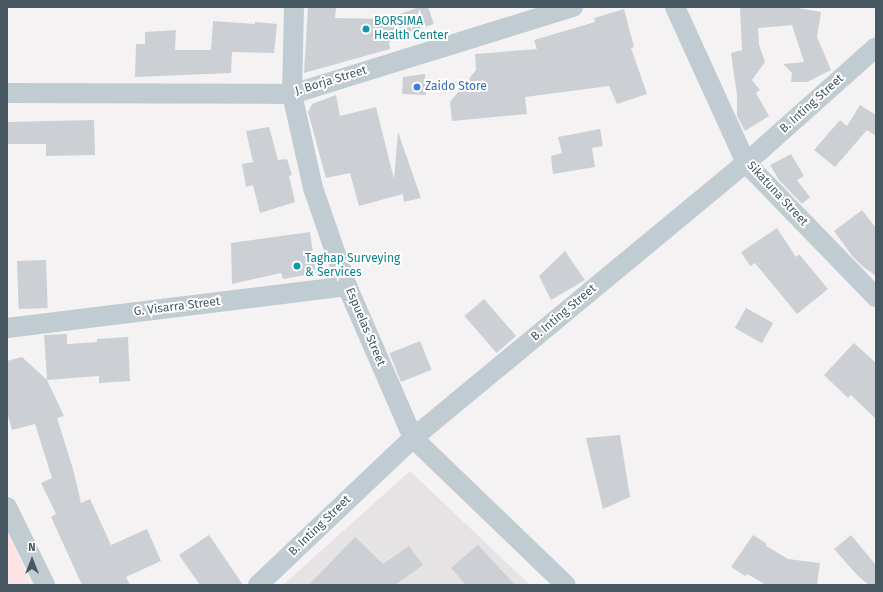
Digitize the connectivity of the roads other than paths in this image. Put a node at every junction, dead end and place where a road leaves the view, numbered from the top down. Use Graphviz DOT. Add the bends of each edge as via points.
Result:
graph roads {
  1 [pos="294,7"];
  2 [pos="573,7"];
  3 [pos="675,7"];
  4 [pos="876,47"];
  5 [pos="7,93"];
  6 [pos="292,94"];
  7 [pos="746,163"];
  8 [pos="347,286"];
  9 [pos="876,297"];
  10 [pos="7,328"];
  11 [pos="413,438"];
  12 [pos="7,507"];
  13 [pos="45,585"];
  14 [pos="258,585"];
  15 [pos="566,585"];
  1 -- 6 [label="street, Espuelas Street"];
  2 -- 6 [label="street, J. Borja Street"];
  3 -- 7 [label="street, Sikatuna Street"];
  4 -- 7 [label="street, B. Inting Street"];
  5 -- 6 [label="street, J. Borja Street"];
  6 -- 8 [label="street, Espuelas Street" via="313,188"];
  7 -- 9 [label="street, Sikatuna Street"];
  7 -- 11 [label="street, B. Inting Street"];
  8 -- 10 [label="street, G. Visarra Street"];
  8 -- 11 [label="street, Espuelas Street"];
  11 -- 14 [label="street, B. Inting Street"];
  11 -- 15 [label="street, Espuelas Street"];
  12 -- 13 [label="street"];
}
